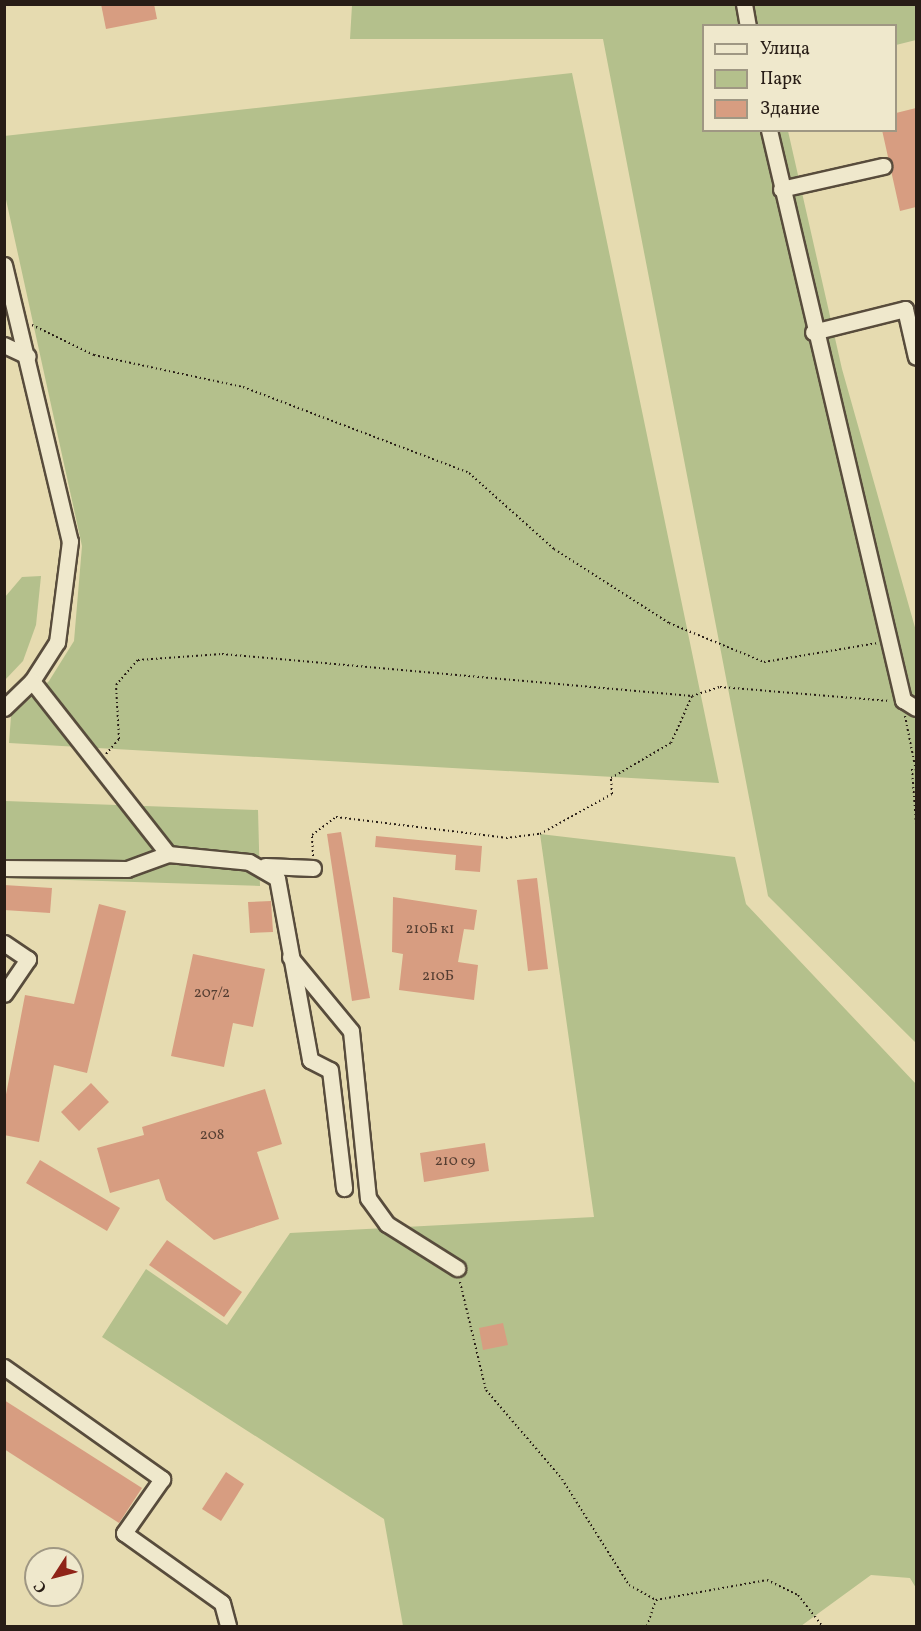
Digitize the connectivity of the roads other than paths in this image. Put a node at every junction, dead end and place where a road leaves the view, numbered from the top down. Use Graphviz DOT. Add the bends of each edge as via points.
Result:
graph roads {
  1 [pos="744,4"];
  2 [pos="748,24"];
  3 [pos="769,132"];
  4 [pos="884,166"];
  5 [pos="781,189"];
  6 [pos="4,265"];
  7 [pos="911,308"];
  8 [pos="813,332"];
  9 [pos="4,345"];
  10 [pos="28,356"];
  11 [pos="916,357"];
  12 [pos="32,681"];
  13 [pos="4,708"];
  14 [pos="916,708"];
  15 [pos="168,854"];
  16 [pos="265,866"];
  17 [pos="4,868"];
  18 [pos="314,868"];
  19 [pos="4,943"];
  20 [pos="288,955"];
  21 [pos="4,994"];
  22 [pos="344,1188"];
  23 [pos="457,1268"];
  24 [pos="4,1367"];
  25 [pos="228,1626"];
  1 -- 2 [label="street"];
  3 -- 5 [label="street"];
  4 -- 5 [label="street"];
  5 -- 8 [label="street"];
  6 -- 10 [label="street"];
  7 -- 8 [label="street"];
  7 -- 11 [label="street"];
  8 -- 14 [label="street" via="903,700"];
  9 -- 10 [label="street"];
  10 -- 12 [label="street" via="70,541 57,642"];
  12 -- 13 [label="street"];
  12 -- 15 [label="street"];
  15 -- 16 [label="street"];
  15 -- 17 [label="street" via="127,869"];
  16 -- 18 [label="street"];
  16 -- 20 [label="street" via="277,878"];
  19 -- 21 [label="street" via="28,959"];
  20 -- 22 [label="street" via="310,1060 330,1070"];
  20 -- 23 [label="street" via="351,1031 368,1198 387,1224"];
  24 -- 25 [label="street" via="162,1479 124,1533 222,1603"];
}
